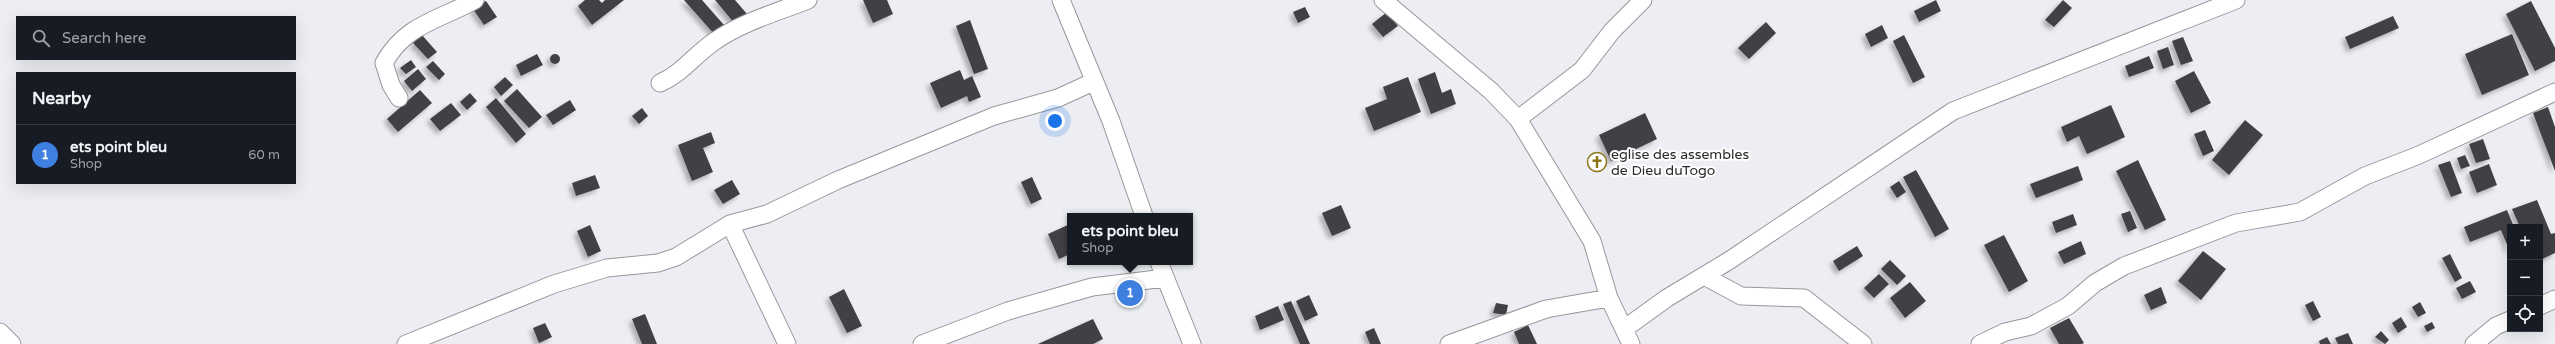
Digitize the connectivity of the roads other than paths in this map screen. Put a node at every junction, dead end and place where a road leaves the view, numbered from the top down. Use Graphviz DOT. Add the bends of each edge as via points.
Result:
graph roads {
  1 [pos="475,0"];
  2 [pos="808,0"];
  3 [pos="1061,0"];
  4 [pos="1383,0"];
  5 [pos="1643,0"];
  6 [pos="2236,0"];
  7 [pos="1094,82"];
  8 [pos="660,83"];
  9 [pos="2555,92"];
  10 [pos="399,98"];
  11 [pos="1518,118"];
  12 [pos="1143,213"];
  13 [pos="730,224"];
  14 [pos="1162,270"];
  15 [pos="1704,276"];
  16 [pos="1609,298"];
  17 [pos="2555,299"];
  18 [pos="2543,305"];
  19 [pos="2507,321"];
  20 [pos="0,332"];
  21 [pos="1627,337"];
  22 [pos="12,344"];
  23 [pos="406,344"];
  24 [pos="787,344"];
  25 [pos="922,344"];
  26 [pos="1192,344"];
  27 [pos="1449,344"];
  28 [pos="1863,344"];
  29 [pos="1980,344"];
  30 [pos="2474,344"];
  1 -- 10 [label="street" via="431,20 402,37 392,49 384,63 391,85"];
  2 -- 8 [label="street" via="730,32 707,47 680,72"];
  3 -- 7 [label="street"];
  4 -- 11 [label="street" via="1491,90"];
  5 -- 11 [label="street" via="1612,31 1582,70"];
  6 -- 15 [label="street" via="1953,110"];
  7 -- 12 [label="street" via="1111,121"];
  7 -- 13 [label="street" via="1058,98 994,116 838,180 767,214"];
  9 -- 29 [label="street" via="2420,155 2365,176 2300,212 2236,223 2124,266 2095,283 2068,306 2031,326 2005,332"];
  11 -- 16 [label="street" via="1592,241"];
  13 -- 23 [label="street" via="676,257 658,263 607,268 554,284"];
  13 -- 24 [label="street"];
  14 -- 25 [label="street" via="1008,311"];
  14 -- 26 [label="street"];
  15 -- 21 [label="street"];
  15 -- 28 [label="street" via="1741,296 1804,298"];
  16 -- 21 [label="street"];
  16 -- 27 [label="street" via="1546,309"];
  17 -- 18 [label="street"];
  19 -- 30 [label="street" via="2496,326"];
  20 -- 22 [label="street"];
}
